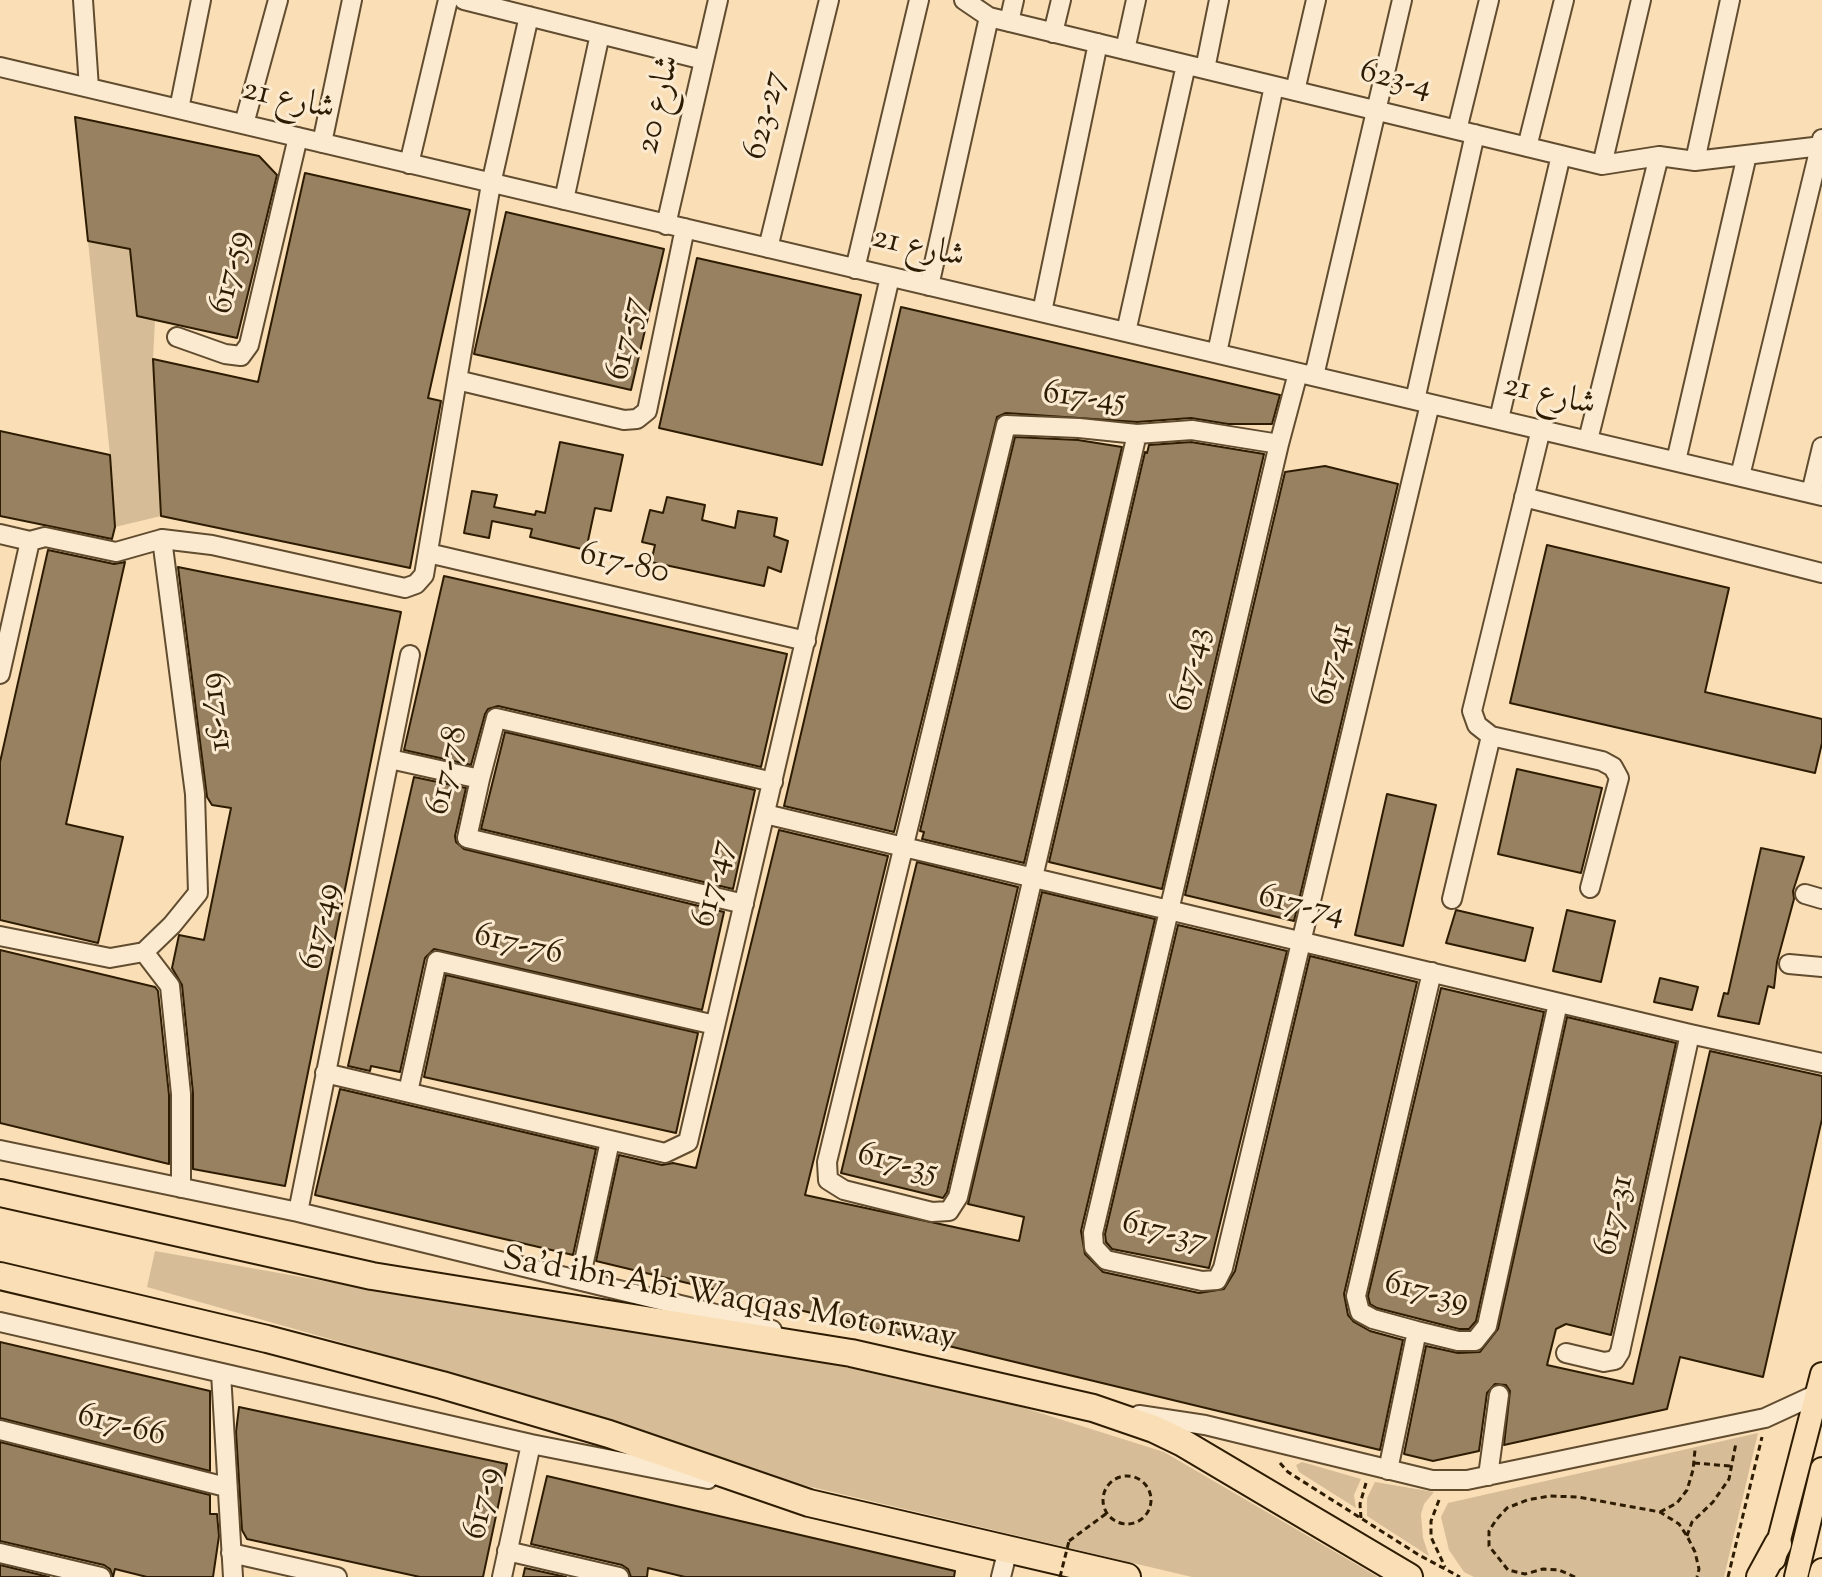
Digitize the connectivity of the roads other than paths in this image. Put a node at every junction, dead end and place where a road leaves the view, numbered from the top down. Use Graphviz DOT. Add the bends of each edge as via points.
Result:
graph roads {
  1 [pos="83,0"];
  2 [pos="201,0"];
  3 [pos="278,0"];
  4 [pos="352,0"];
  5 [pos="448,0"];
  6 [pos="464,0"];
  7 [pos="718,0"];
  8 [pos="829,0"];
  9 [pos="919,0"];
  10 [pos="964,0"];
  11 [pos="1014,0"];
  12 [pos="1061,0"];
  13 [pos="1136,0"];
  14 [pos="1219,0"];
  15 [pos="1316,0"];
  16 [pos="1402,0"];
  17 [pos="1489,0"];
  18 [pos="1564,0"];
  19 [pos="1641,0"];
  20 [pos="1730,0"];
  21 [pos="500,4"];
  22 [pos="529,16"];
  23 [pos="989,17"];
  24 [pos="1009,22"];
  25 [pos="1053,33"];
  26 [pos="600,34"];
  27 [pos="1098,43"];
  28 [pos="1125,50"];
  29 [pos="704,60"];
  30 [pos="1186,65"];
  31 [pos="0,67"];
  32 [pos="1205,69"];
  33 [pos="1274,86"];
  34 [pos="89,88"];
  35 [pos="1295,91"];
  36 [pos="179,109"];
  37 [pos="1376,110"];
  38 [pos="244,124"];
  39 [pos="1466,132"];
  40 [pos="298,137"];
  41 [pos="322,143"];
  42 [pos="1821,144"];
  43 [pos="1527,147"];
  44 [pos="1561,155"];
  45 [pos="1747,155"];
  46 [pos="1659,156"];
  47 [pos="1695,161"];
  48 [pos="409,164"];
  49 [pos="1602,165"];
  50 [pos="491,184"];
  51 [pos="564,200"];
  52 [pos="676,226"];
  53 [pos="768,248"];
  54 [pos="855,269"];
  55 [pos="890,277"];
  56 [pos="929,286"];
  57 [pos="1042,312"];
  58 [pos="1126,332"];
  59 [pos="177,337"];
  60 [pos="1217,353"];
  61 [pos="1306,374"];
  62 [pos="457,380"];
  63 [pos="1422,402"];
  64 [pos="1499,419"];
  65 [pos="1541,429"];
  66 [pos="1137,434"];
  67 [pos="1588,440"];
  68 [pos="1279,444"];
  69 [pos="1822,447"];
  70 [pos="1676,461"];
  71 [pos="1740,476"];
  72 [pos="1816,494"];
  73 [pos="1524,497"];
  74 [pos="0,534"];
  75 [pos="162,539"];
  76 [pos="30,541"];
  77 [pos="428,553"];
  78 [pos="1822,573"];
  79 [pos="806,641"];
  80 [pos="410,655"];
  81 [pos="0,674"];
  82 [pos="1491,736"];
  83 [pos="390,759"];
  84 [pos="480,779"];
  85 [pos="773,782"];
  86 [pos="765,814"];
  87 [pos="902,846"];
  88 [pos="1035,879"];
  89 [pos="1590,888"];
  90 [pos="1452,899"];
  91 [pos="744,904"];
  92 [pos="1169,910"];
  93 [pos="0,936"];
  94 [pos="1301,941"];
  95 [pos="144,952"];
  96 [pos="1789,964"];
  97 [pos="1822,967"];
  98 [pos="1432,972"];
  99 [pos="1558,1003"];
  100 [pos="715,1025"];
  101 [pos="1690,1034"];
  102 [pos="1822,1063"];
  103 [pos="325,1073"];
  104 [pos="408,1092"];
  105 [pos="610,1141"];
  106 [pos="0,1150"];
  107 [pos="181,1188"];
  108 [pos="0,1193"];
  109 [pos="298,1212"];
  110 [pos="0,1276"];
  111 [pos="580,1280"];
  112 [pos="0,1322"];
  113 [pos="1417,1331"];
  114 [pos="851,1353"];
  115 [pos="1566,1353"];
  116 [pos="221,1373"];
  117 [pos="1819,1384"];
  118 [pos="1499,1395"];
  119 [pos="1093,1408"];
  120 [pos="0,1430"];
  121 [pos="531,1444"];
  122 [pos="1822,1469"];
  123 [pos="1388,1470"];
  124 [pos="1488,1476"];
  125 [pos="226,1487"];
  126 [pos="809,1503"];
  127 [pos="1778,1544"];
  128 [pos="1008,1549"];
  129 [pos="507,1551"];
  130 [pos="0,1553"];
  131 [pos="231,1553"];
  132 [pos="1822,1570"];
  133 [pos="101,1577"];
  134 [pos="233,1577"];
  135 [pos="337,1577"];
  136 [pos="502,1577"];
  137 [pos="619,1577"];
  138 [pos="1001,1577"];
  139 [pos="1127,1577"];
  140 [pos="1409,1577"];
  141 [pos="1760,1577"];
  142 [pos="1770,1577"];
  143 [pos="1796,1577"];
  144 [pos="1820,1577"];
  1 -- 34 [label="street"];
  2 -- 36 [label="street"];
  3 -- 38 [label="street"];
  4 -- 41 [label="street"];
  5 -- 48 [label="street"];
  6 -- 21 [label="street"];
  7 -- 29 [label="street, شارع 20"];
  8 -- 53 [label="street, 623-27"];
  9 -- 54 [label="street"];
  10 -- 23 [label="street, 623-4"];
  11 -- 24 [label="street"];
  12 -- 25 [label="street"];
  13 -- 28 [label="street"];
  14 -- 32 [label="street"];
  15 -- 35 [label="street"];
  16 -- 37 [label="street, 617-43"];
  17 -- 39 [label="street, 617-41"];
  18 -- 43 [label="street"];
  19 -- 49 [label="street"];
  20 -- 47 [label="street"];
  21 -- 22 [label="street"];
  22 -- 26 [label="street"];
  22 -- 50 [label="street"];
  23 -- 24 [label="street, 623-4"];
  23 -- 56 [label="street"];
  24 -- 25 [label="street, 623-4"];
  25 -- 27 [label="street, 623-4"];
  26 -- 29 [label="street"];
  26 -- 51 [label="street"];
  27 -- 28 [label="street, 623-4"];
  27 -- 57 [label="street"];
  28 -- 30 [label="street, 623-4"];
  29 -- 52 [label="street, شارع 20"];
  30 -- 32 [label="street, 623-4"];
  30 -- 58 [label="street"];
  31 -- 34 [label="street, شارع 21"];
  32 -- 33 [label="street, 623-4"];
  33 -- 35 [label="street, 623-4"];
  33 -- 60 [label="street"];
  34 -- 36 [label="street, شارع 21"];
  35 -- 37 [label="street, 623-4"];
  36 -- 38 [label="street, شارع 21"];
  37 -- 39 [label="street, 623-4"];
  37 -- 61 [label="street, 617-43"];
  38 -- 40 [label="street, شارع 21"];
  39 -- 43 [label="street, 623-4"];
  39 -- 63 [label="street, 617-41"];
  40 -- 41 [label="street, شارع 21"];
  40 -- 59 [label="street, 617-59" via="249,345 241,356"];
  41 -- 48 [label="street, شارع 21"];
  42 -- 45 [label="street, 623-4"];
  42 -- 71 [label="street"];
  43 -- 44 [label="street, 623-4"];
  44 -- 49 [label="street, 623-4"];
  44 -- 64 [label="street"];
  45 -- 47 [label="street, 623-4"];
  45 -- 70 [label="street"];
  46 -- 47 [label="street, 623-4"];
  46 -- 49 [label="street, 623-4"];
  46 -- 67 [label="street"];
  48 -- 50 [label="street, شارع 21"];
  50 -- 51 [label="street, شارع 21"];
  50 -- 62 [label="street"];
  51 -- 52 [label="street, شارع 21"];
  52 -- 53 [label="street, شارع 21"];
  52 -- 62 [label="street, 617-57" via="647,411 637,419"];
  53 -- 54 [label="street, شارع 21"];
  54 -- 55 [label="street, شارع 21"];
  55 -- 56 [label="street, شارع 21"];
  55 -- 79 [label="street, 617-47"];
  56 -- 57 [label="street, شارع 21"];
  57 -- 58 [label="street, شارع 21"];
  58 -- 60 [label="street, شارع 21"];
  60 -- 61 [label="street, شارع 21"];
  61 -- 63 [label="street, شارع 21"];
  61 -- 68 [label="street, 617-43"];
  62 -- 77 [label="street"];
  63 -- 64 [label="street, شارع 21"];
  63 -- 94 [label="street, 617-41"];
  64 -- 65 [label="street, شارع 21"];
  65 -- 67 [label="street, شارع 21"];
  65 -- 73 [label="street"];
  66 -- 68 [label="street" via="1192,430"];
  66 -- 87 [label="street, 617-45" via="1006,425"];
  66 -- 88 [label="street, 617-45"];
  67 -- 70 [label="street, شارع 21"];
  68 -- 92 [label="street, 617-43"];
  69 -- 72 [label="street"];
  70 -- 71 [label="street, شارع 21"];
  71 -- 72 [label="street, شارع 21"];
  73 -- 78 [label="street"];
  73 -- 82 [label="street" via="1472,711 1477,725"];
  74 -- 76 [label="street"];
  75 -- 76 [label="street" via="116,552 45,537"];
  75 -- 77 [label="street" via="212,545 405,588 424,575"];
  75 -- 95 [label="street, 617-51" via="195,794 198,893"];
  76 -- 81 [label="street"];
  77 -- 79 [label="street, 617-80"];
  79 -- 85 [label="street, 617-47"];
  80 -- 83 [label="street, 617-49"];
  82 -- 89 [label="street" via="1613,767 1619,778"];
  82 -- 90 [label="street"];
  83 -- 84 [label="street"];
  83 -- 103 [label="street, 617-49"];
  84 -- 85 [label="street, 617-78" via="496,718"];
  84 -- 91 [label="street, 617-78" via="467,838"];
  85 -- 86 [label="street, 617-47"];
  86 -- 87 [label="street, 617-74"];
  86 -- 91 [label="street, 617-47"];
  87 -- 88 [label="street, 617-74"];
  87 -- 88 [label="street, 617-35" via="827,1162 828,1180 844,1190 932,1212 949,1211 958,1197"];
  88 -- 92 [label="street, 617-74"];
  91 -- 100 [label="street, 617-47"];
  92 -- 94 [label="street, 617-74"];
  92 -- 94 [label="street, 617-37" via="1093,1233 1094,1247 1106,1260 1217,1280"];
  93 -- 95 [label="street" via="110,958"];
  94 -- 98 [label="street, 617-74"];
  95 -- 107 [label="street" via="170,986 181,1094"];
  96 -- 97 [label="street"];
  98 -- 99 [label="street, 617-74"];
  98 -- 113 [label="street, 617-39" via="1356,1296 1360,1312"];
  99 -- 101 [label="street, 617-74"];
  99 -- 113 [label="street, 617-39" via="1487,1326 1475,1341"];
  100 -- 104 [label="street, 617-76" via="437,961"];
  100 -- 105 [label="street, 617-47" via="688,1142 665,1153"];
  101 -- 102 [label="street, 617-74"];
  101 -- 115 [label="street, 617-31" via="1620,1352 1615,1360 1604,1362"];
  103 -- 104 [label="street, 617-47"];
  103 -- 109 [label="street, 617-49"];
  104 -- 105 [label="street, 617-47"];
  105 -- 111 [label="street"];
  106 -- 107 [label="street"];
  107 -- 109 [label="street"];
  108 -- 114 [label="highway, Sa'd ibn Abi Waqqas Motorway" via="372,1276"];
  109 -- 111 [label="street"];
  110 -- 126 [label="highway" via="473,1393"];
  111 -- 114 [label="street"];
  112 -- 116 [label="street"];
  113 -- 123 [label="street"];
  114 -- 119 [label="highway, Sa'd ibn Abi Waqqas Motorway"];
  116 -- 121 [label="street"];
  116 -- 125 [label="street"];
  117 -- 124 [label="street" via="1765,1418"];
  117 -- 127 [label="main road"];
  118 -- 124 [label="street"];
  119 -- 123 [label="street" via="1205,1425"];
  119 -- 140 [label="highway, Sa'd ibn Abi Waqqas Motorway" via="1183,1443"];
  120 -- 125 [label="street, 617-66"];
  121 -- 126 [label="street"];
  121 -- 129 [label="street, 617-9"];
  122 -- 143 [label="main road"];
  123 -- 124 [label="street" via="1432,1480"];
  125 -- 131 [label="street"];
  126 -- 128 [label="highway"];
  127 -- 141 [label="highway"];
  127 -- 142 [label="main road"];
  128 -- 138 [label="street"];
  128 -- 139 [label="highway"];
  129 -- 136 [label="street, 617-9"];
  129 -- 137 [label="street"];
  130 -- 133 [label="street"];
  131 -- 134 [label="street"];
  131 -- 135 [label="street"];
  132 -- 144 [label="main road"];
}
